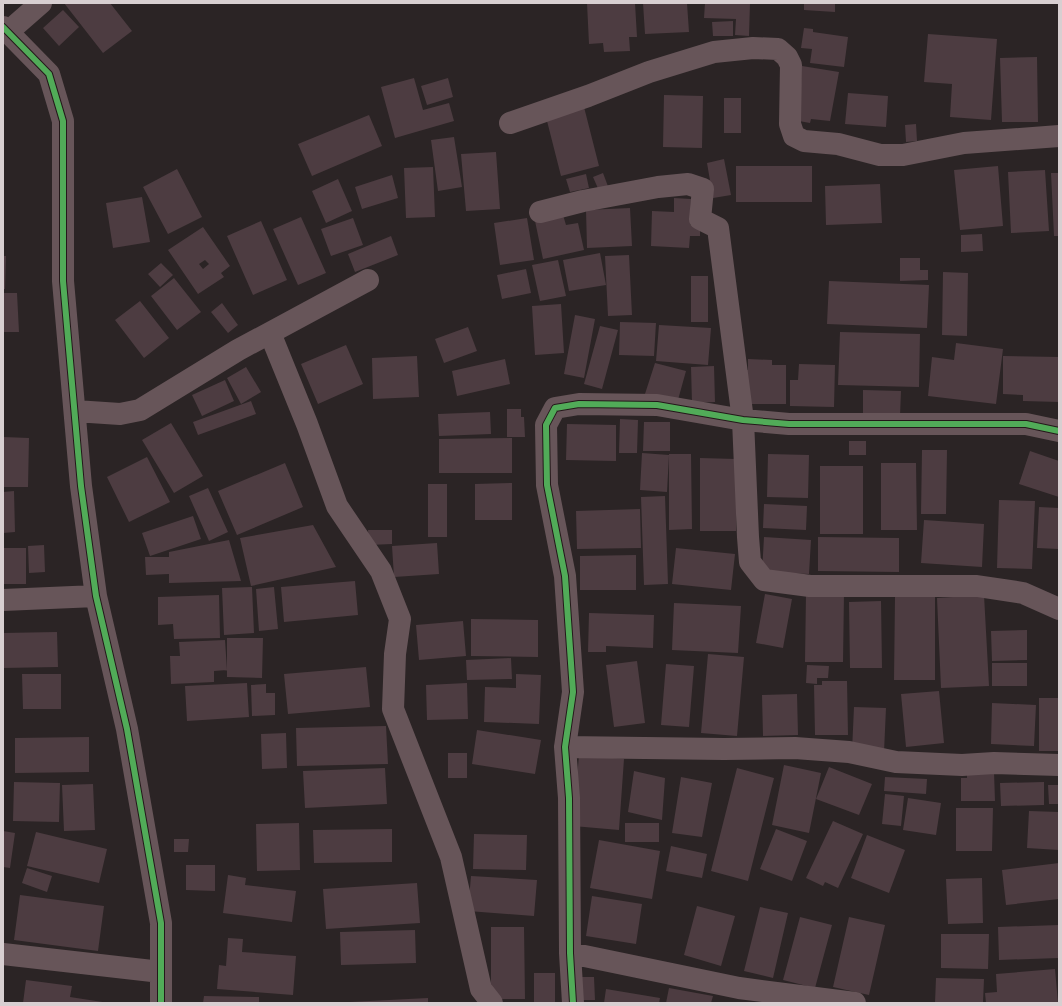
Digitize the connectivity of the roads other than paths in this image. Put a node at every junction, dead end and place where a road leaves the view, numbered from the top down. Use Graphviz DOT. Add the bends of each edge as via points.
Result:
graph roads {
  1 [pos="41,3"];
  2 [pos="6,29"];
  3 [pos="510,123"];
  4 [pos="1059,136"];
  5 [pos="540,212"];
  6 [pos="368,280"];
  7 [pos="270,333"];
  8 [pos="75,411"];
  9 [pos="743,420"];
  10 [pos="1059,431"];
  11 [pos="96,596"];
  12 [pos="3,600"];
  13 [pos="1059,609"];
  14 [pos="565,747"];
  15 [pos="1059,765"];
  16 [pos="570,953"];
  17 [pos="3,954"];
  18 [pos="161,972"];
  19 [pos="161,1003"];
  20 [pos="492,1003"];
  21 [pos="573,1003"];
  22 [pos="855,1003"];
  1 -- 2 [label="street"];
  2 -- 8 [label="street" via="49,74 63,121 63,281"];
  3 -- 4 [label="street" via="648,72 714,52 753,48 778,49 787,57 791,65 790,124 794,136 804,141 838,144 880,155 903,155 964,143"];
  5 -- 9 [label="street" via="658,187 688,184 703,189 700,219 718,228"];
  6 -- 7 [label="street"];
  7 -- 8 [label="street" via="140,410 120,414"];
  7 -- 20 [label="street" via="337,506 381,571 400,619 394,654 393,709 451,857 481,989"];
  8 -- 11 [label="street" via="81,486"];
  9 -- 10 [label="street" via="789,424 1026,424"];
  9 -- 13 [label="street" via="750,562 764,580 810,586 977,586 1023,593"];
  9 -- 14 [label="street" via="657,405 579,404 554,408 546,425 547,485 565,576 573,692"];
  11 -- 12 [label="street"];
  11 -- 18 [label="street" via="127,728 161,923"];
  14 -- 15 [label="street" via="795,748 849,752 896,762"];
  14 -- 16 [label="street" via="569,798"];
  16 -- 21 [label="street"];
  16 -- 22 [label="street" via="739,988"];
  17 -- 18 [label="street"];
  18 -- 19 [label="street"];
}
